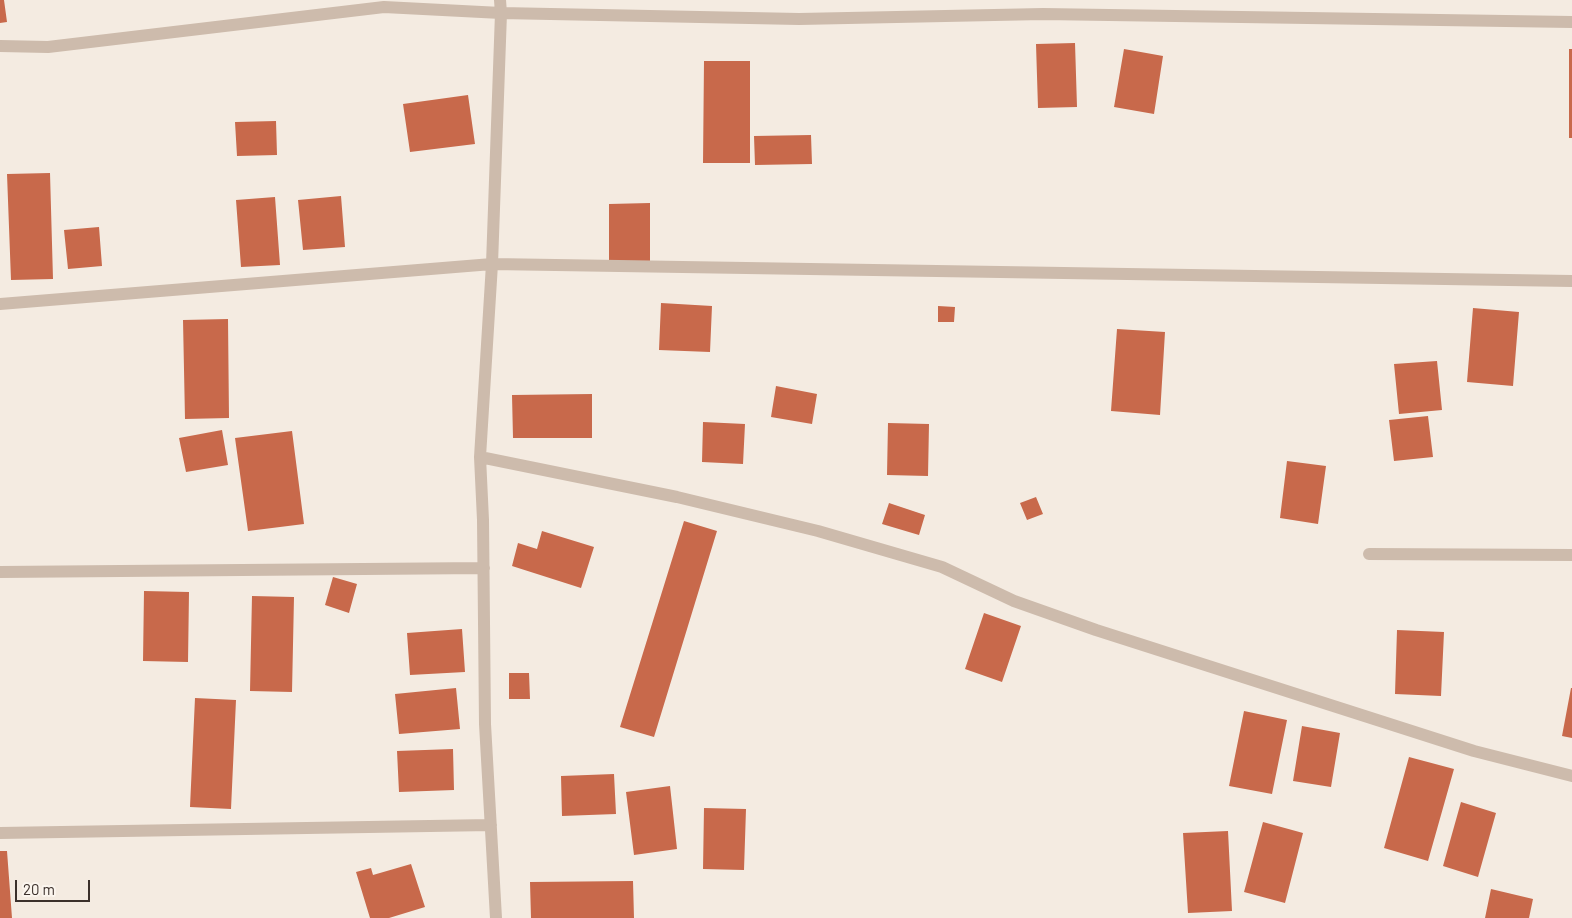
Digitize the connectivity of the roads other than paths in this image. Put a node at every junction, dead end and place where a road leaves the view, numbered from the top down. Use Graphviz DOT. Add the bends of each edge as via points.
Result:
graph roads {
  1 [pos="501,6"];
  2 [pos="1572,22"];
  3 [pos="0,46"];
  4 [pos="492,264"];
  5 [pos="1572,281"];
  6 [pos="0,304"];
  7 [pos="480,457"];
  8 [pos="1369,554"];
  9 [pos="1572,555"];
  10 [pos="484,568"];
  11 [pos="0,572"];
  12 [pos="1572,776"];
  13 [pos="491,825"];
  14 [pos="0,833"];
  15 [pos="496,918"];
  1 -- 2 [label="street" via="799,19 1053,14"];
  1 -- 3 [label="street" via="384,7 48,47"];
  1 -- 4 [label="street"];
  4 -- 5 [label="street"];
  4 -- 6 [label="street"];
  4 -- 7 [label="street"];
  7 -- 10 [label="street"];
  7 -- 12 [label="street" via="677,497 818,531 942,567 1014,601 1096,630 1474,751"];
  8 -- 9 [label="street"];
  10 -- 11 [label="street"];
  10 -- 13 [label="street" via="485,724"];
  13 -- 14 [label="street"];
  13 -- 15 [label="street"];
}
